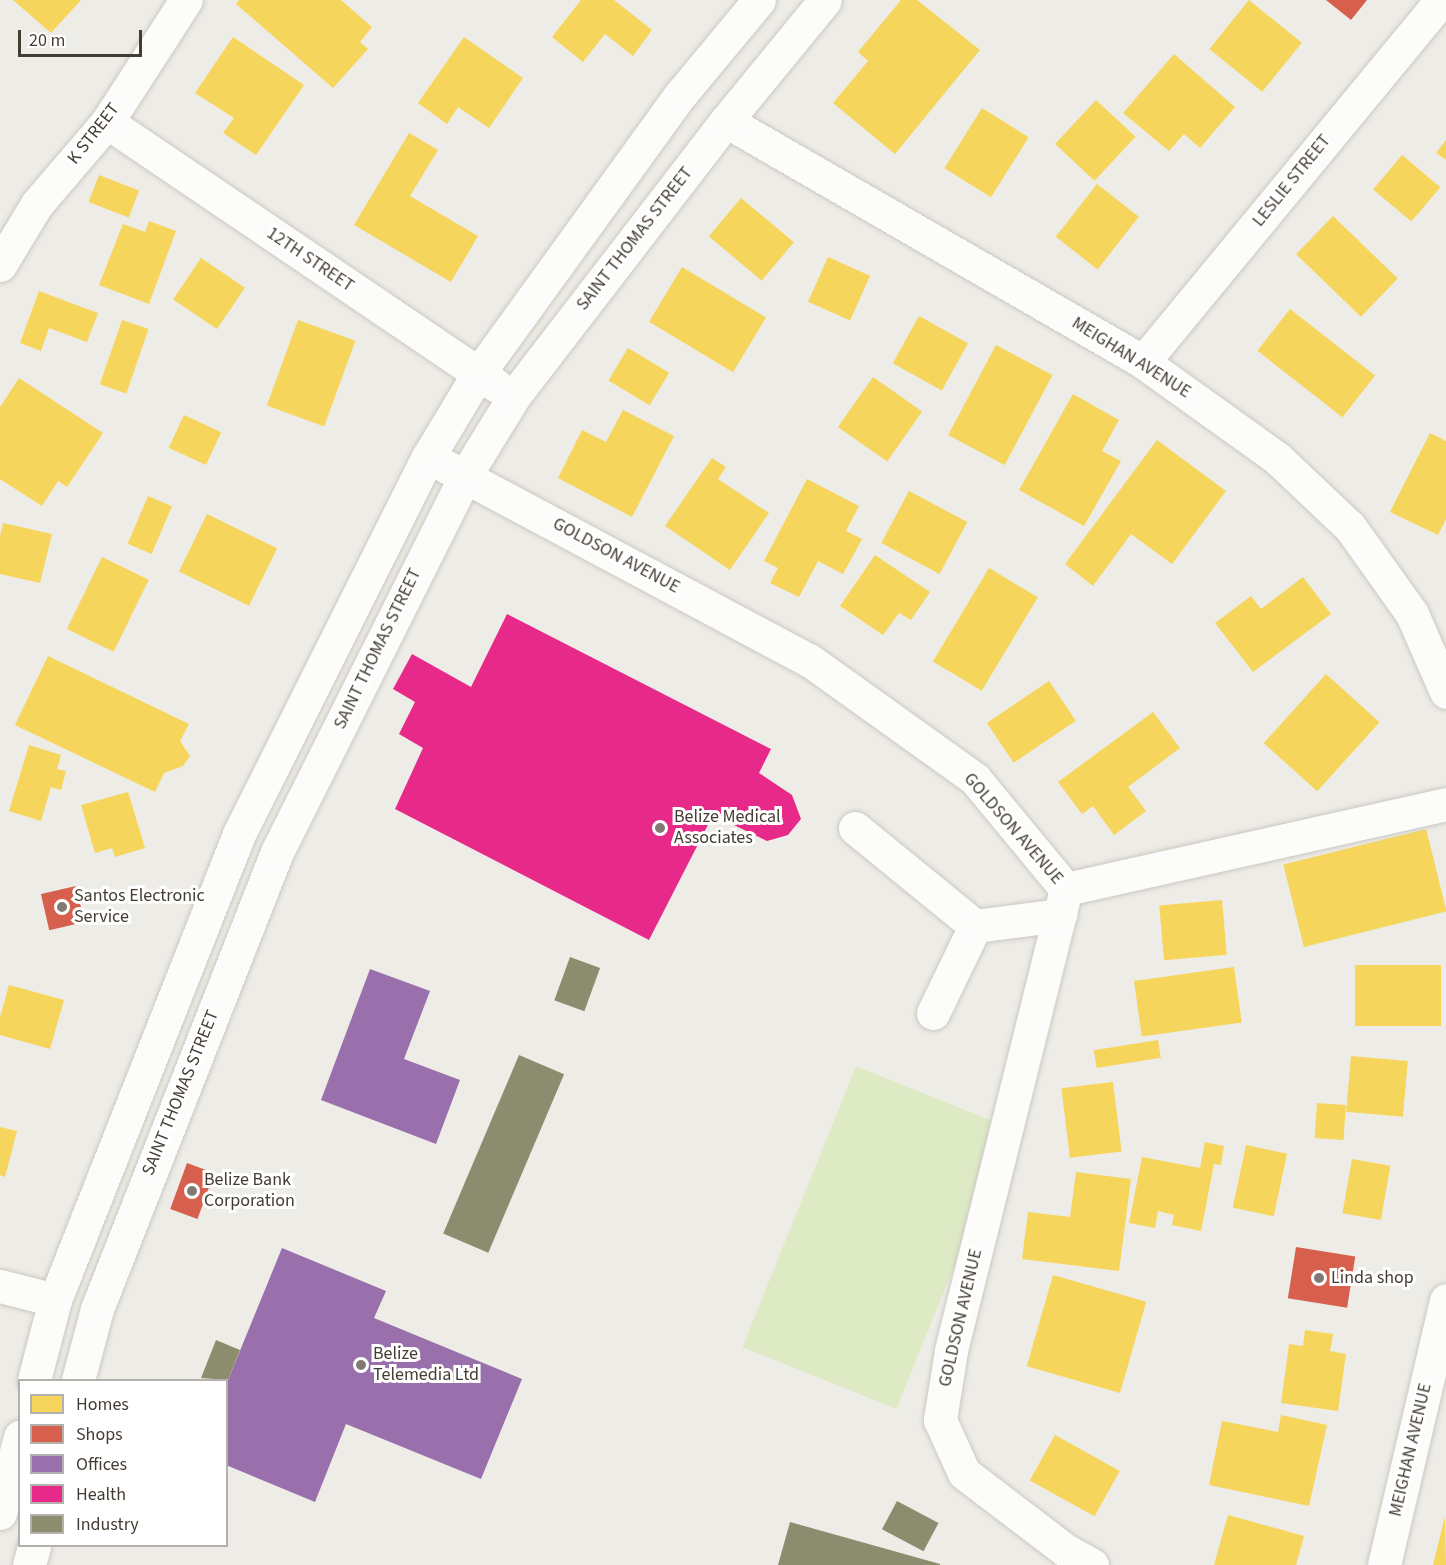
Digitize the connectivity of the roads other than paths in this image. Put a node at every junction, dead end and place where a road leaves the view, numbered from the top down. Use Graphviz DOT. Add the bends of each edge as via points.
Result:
graph roads {
  1 [pos="186,0"];
  2 [pos="759,0"];
  3 [pos="825,0"];
  4 [pos="1441,0"];
  5 [pos="726,121"];
  6 [pos="107,122"];
  7 [pos="0,266"];
  8 [pos="1143,362"];
  9 [pos="478,374"];
  10 [pos="514,396"];
  11 [pos="428,457"];
  12 [pos="465,476"];
  13 [pos="1446,692"];
  14 [pos="1446,804"];
  15 [pos="855,828"];
  16 [pos="1063,902"];
  17 [pos="975,926"];
  18 [pos="933,1013"];
  19 [pos="123,1126"];
  20 [pos="161,1141"];
  21 [pos="0,1286"];
  22 [pos="55,1300"];
  23 [pos="1445,1313"];
  24 [pos="34,1379"];
  25 [pos="78,1379"];
  26 [pos="18,1445"];
  27 [pos="0,1513"];
  28 [pos="34,1547"];
  29 [pos="29,1565"];
  30 [pos="1092,1565"];
  31 [pos="1384,1565"];
  1 -- 6 [label="street, K STREET"];
  2 -- 9 [label="street" via="681,94"];
  3 -- 5 [label="street, SAINT THOMAS STREET"];
  4 -- 8 [label="street, LESLIE STREET"];
  5 -- 8 [label="street, MEIGHAN AVENUE"];
  5 -- 10 [label="street, SAINT THOMAS STREET"];
  6 -- 7 [label="street, K STREET" via="37,204"];
  6 -- 9 [label="street, 12TH STREET"];
  8 -- 13 [label="street, MEIGHAN AVENUE" via="1277,459 1350,527 1412,614"];
  9 -- 10 [label="street, 12TH STREET"];
  9 -- 11 [label="street"];
  10 -- 12 [label="street, SAINT THOMAS STREET"];
  11 -- 12 [label="street, GOLDSON AVENUE"];
  11 -- 19 [label="street" via="238,834"];
  12 -- 16 [label="street, GOLDSON AVENUE" via="809,660 975,779"];
  12 -- 20 [label="street, SAINT THOMAS STREET" via="277,852"];
  14 -- 16 [label="street"];
  15 -- 17 [label="street"];
  16 -- 17 [label="street"];
  16 -- 30 [label="street, GOLDSON AVENUE" via="951,1351 940,1420 964,1473 1065,1550"];
  17 -- 18 [label="street"];
  19 -- 20 [label="street"];
  19 -- 22 [label="street"];
  20 -- 25 [label="street, SAINT THOMAS STREET" via="97,1309"];
  21 -- 22 [label="street"];
  22 -- 24 [label="street"];
  23 -- 31 [label="street, MEIGHAN AVENUE"];
  26 -- 27 [label="street"];
  28 -- 29 [label="street"];
}
